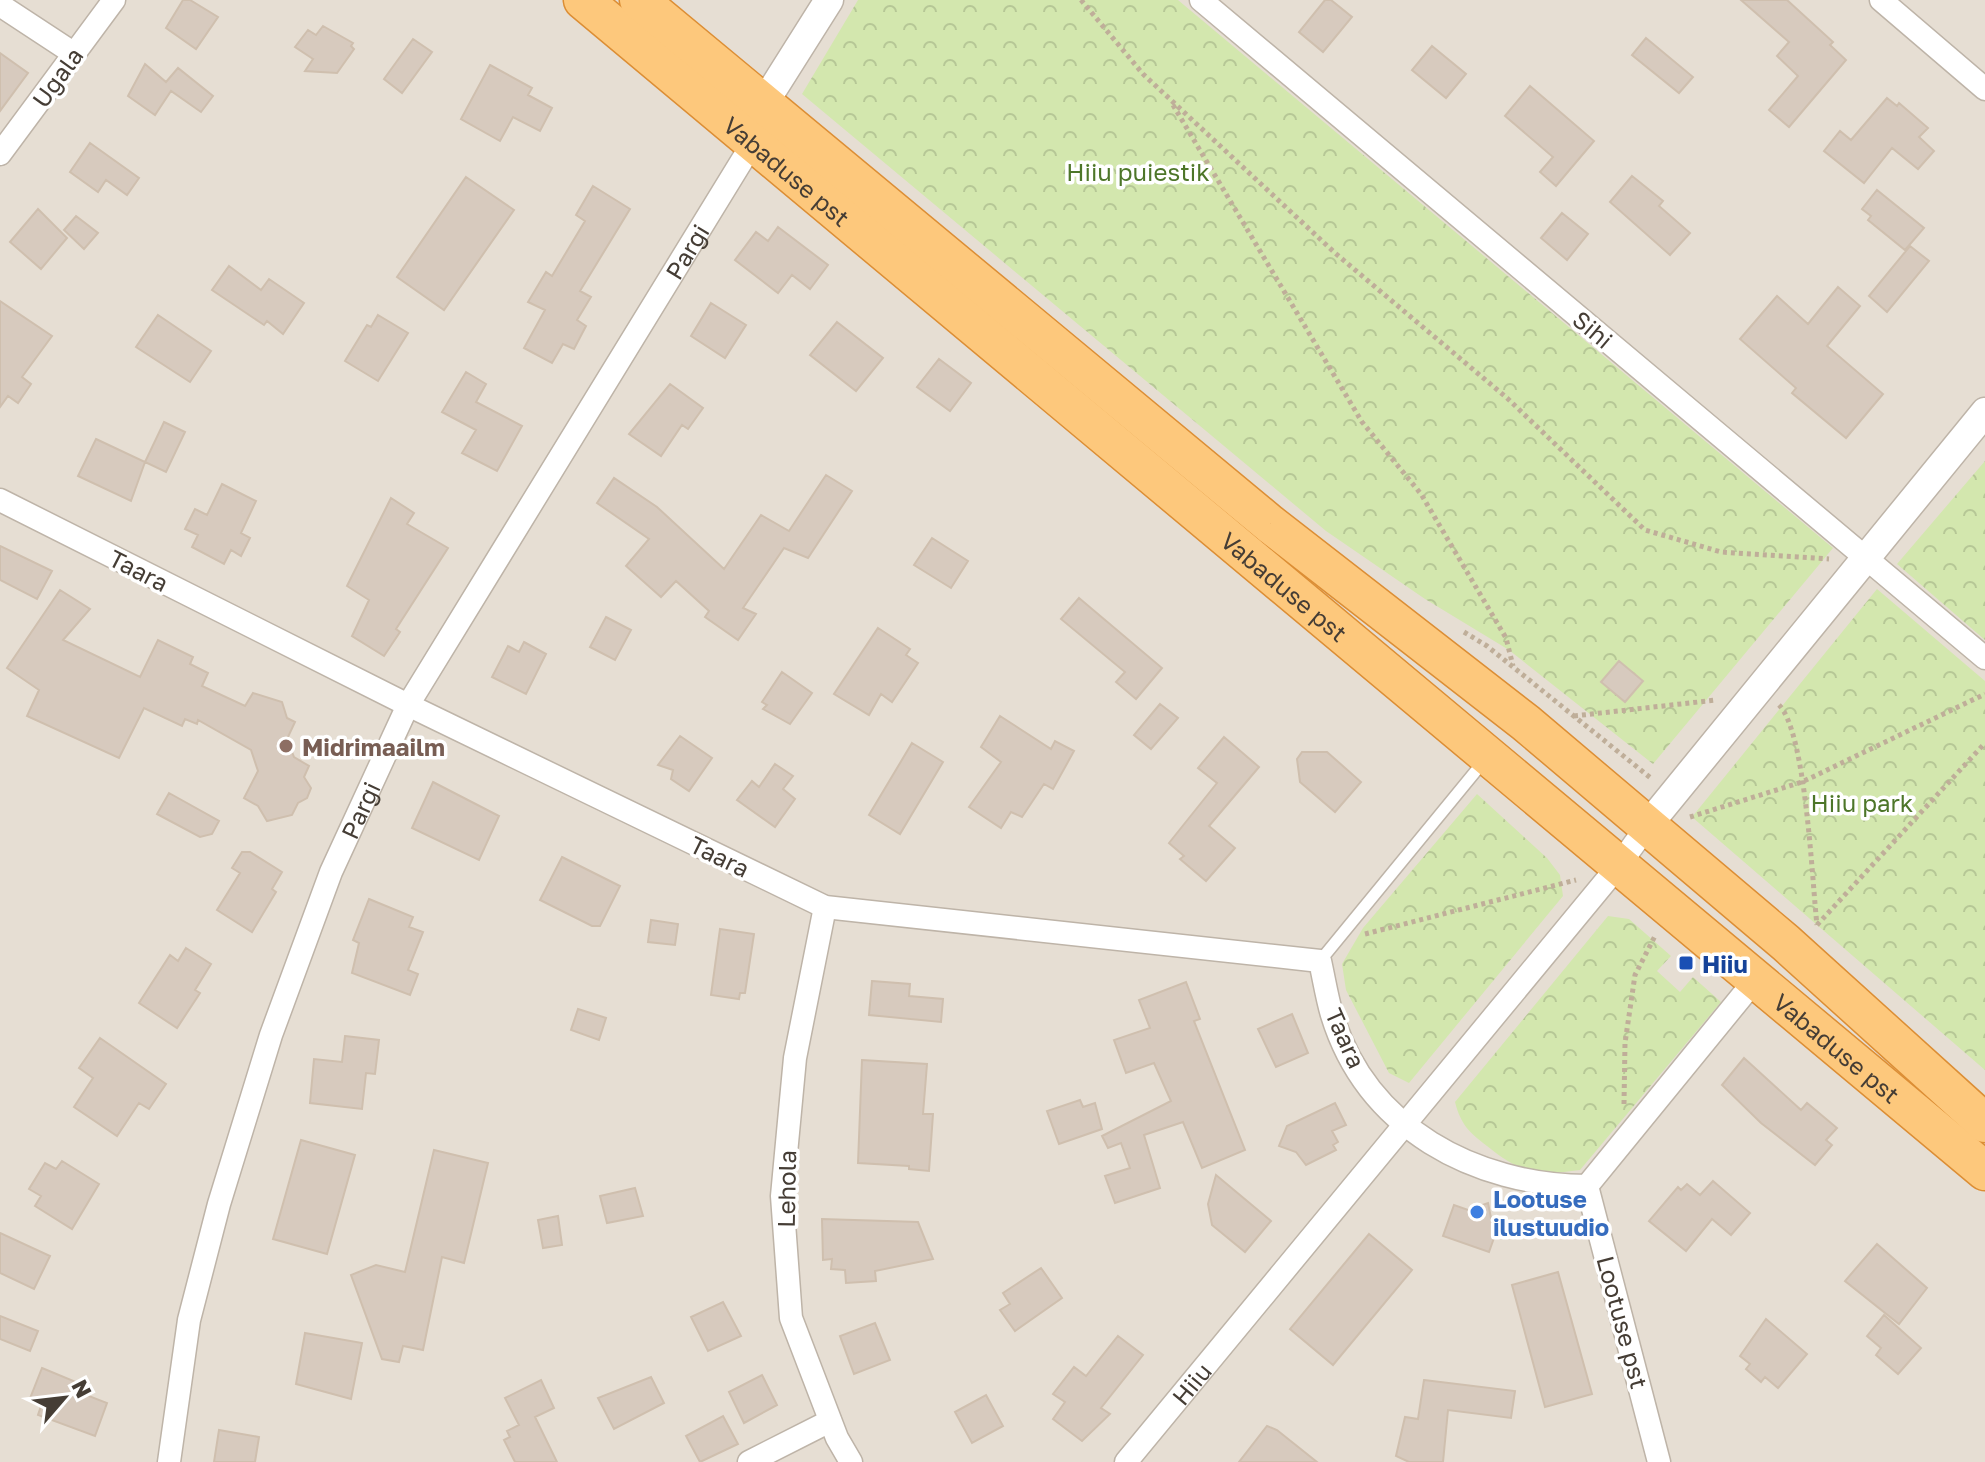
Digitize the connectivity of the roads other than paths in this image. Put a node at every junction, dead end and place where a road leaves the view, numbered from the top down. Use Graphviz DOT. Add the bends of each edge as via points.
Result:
graph roads {
  1 [pos="114,0"];
  2 [pos="583,0"];
  3 [pos="639,0"];
  4 [pos="829,0"];
  5 [pos="1201,0"];
  6 [pos="1881,0"];
  7 [pos="0,5"];
  8 [pos="73,53"];
  9 [pos="1985,89"];
  10 [pos="764,103"];
  11 [pos="754,141"];
  12 [pos="0,154"];
  13 [pos="1985,412"];
  14 [pos="0,500"];
  15 [pos="1850,558"];
  16 [pos="1985,658"];
  17 [pos="408,705"];
  18 [pos="1488,756"];
  19 [pos="1648,825"];
  20 [pos="1619,865"];
  21 [pos="825,907"];
  22 [pos="1326,952"];
  23 [pos="1756,979"];
  24 [pos="1985,1123"];
  25 [pos="1405,1125"];
  26 [pos="1985,1171"];
  27 [pos="1587,1186"];
  28 [pos="830,1421"];
  29 [pos="169,1462"];
  30 [pos="749,1462"];
  31 [pos="851,1462"];
  32 [pos="1126,1462"];
  33 [pos="1659,1462"];
  1 -- 8 [label="street, Ugala"];
  2 -- 11 [label="highway, Vabaduse pst"];
  3 -- 10 [label="highway, Vabaduse pst"];
  4 -- 10 [label="street"];
  5 -- 15 [label="street, Sihi"];
  6 -- 9 [label="street"];
  7 -- 8 [label="street"];
  8 -- 12 [label="street, Ugala"];
  10 -- 11 [label="street"];
  10 -- 19 [label="highway, Vabaduse pst" via="1270,524"];
  11 -- 17 [label="street, Pargi"];
  11 -- 18 [label="highway, Vabaduse pst"];
  13 -- 15 [label="street, Hiiu"];
  14 -- 17 [label="street, Taara"];
  15 -- 16 [label="street, Sihi"];
  15 -- 19 [label="street, Hiiu"];
  17 -- 21 [label="street, Taara"];
  17 -- 29 [label="street, Pargi" via="331,872 271,1035 189,1320"];
  18 -- 20 [label="highway, Vabaduse pst"];
  18 -- 22 [label="lane"];
  19 -- 20 [label="street, Hiiu"];
  19 -- 24 [label="highway, Vabaduse pst"];
  20 -- 23 [label="highway, Vabaduse pst"];
  20 -- 25 [label="street, Hiiu"];
  21 -- 22 [label="street, Taara"];
  21 -- 28 [label="street, Lehola" via="795,1058 782,1196 791,1318"];
  22 -- 25 [label="street, Taara" via="1332,1017 1357,1069"];
  23 -- 26 [label="highway, Vabaduse pst"];
  23 -- 27 [label="street"];
  25 -- 27 [label="street" via="1444,1153 1488,1173 1546,1186"];
  25 -- 32 [label="street, Hiiu"];
  27 -- 33 [label="street, Lootuse pst"];
  28 -- 30 [label="street"];
  28 -- 31 [label="street, Lehola"];
}
